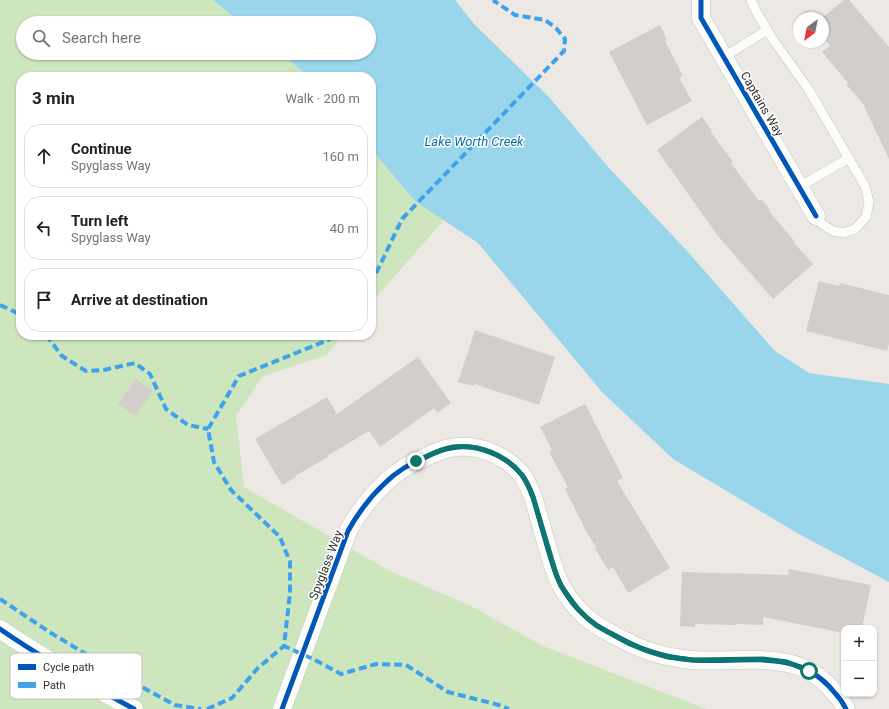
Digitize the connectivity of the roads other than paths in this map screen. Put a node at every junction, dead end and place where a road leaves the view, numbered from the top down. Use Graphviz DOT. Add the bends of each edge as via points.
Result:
graph roads {
  1 [pos="702,0"];
  2 [pos="751,0"];
  3 [pos="767,30"];
  4 [pos="724,57"];
  5 [pos="849,158"];
  6 [pos="799,187"];
  7 [pos="816,216"];
  8 [pos="0,629"];
  9 [pos="36,653"];
  10 [pos="115,699"];
  11 [pos="134,709"];
  12 [pos="282,709"];
  13 [pos="846,709"];
  1 -- 4 [label="street, Captains Way" via="701,18"];
  2 -- 3 [label="lane"];
  3 -- 4 [label="lane"];
  3 -- 5 [label="lane" via="809,90"];
  4 -- 6 [label="street, Captains Way"];
  5 -- 6 [label="lane"];
  5 -- 7 [label="lane" via="865,186 869,202 866,217 856,229 844,233 833,231 822,224"];
  6 -- 7 [label="street, Captains Way"];
  8 -- 9 [label="street"];
  10 -- 11 [label="street"];
  12 -- 13 [label="street, Spyglass Way" via="354,520 368,500 395,474 416,461 453,447 478,448 490,452 512,465 521,474 533,497 561,586 577,608 597,626 638,647 668,657 787,662 820,677"];
}
